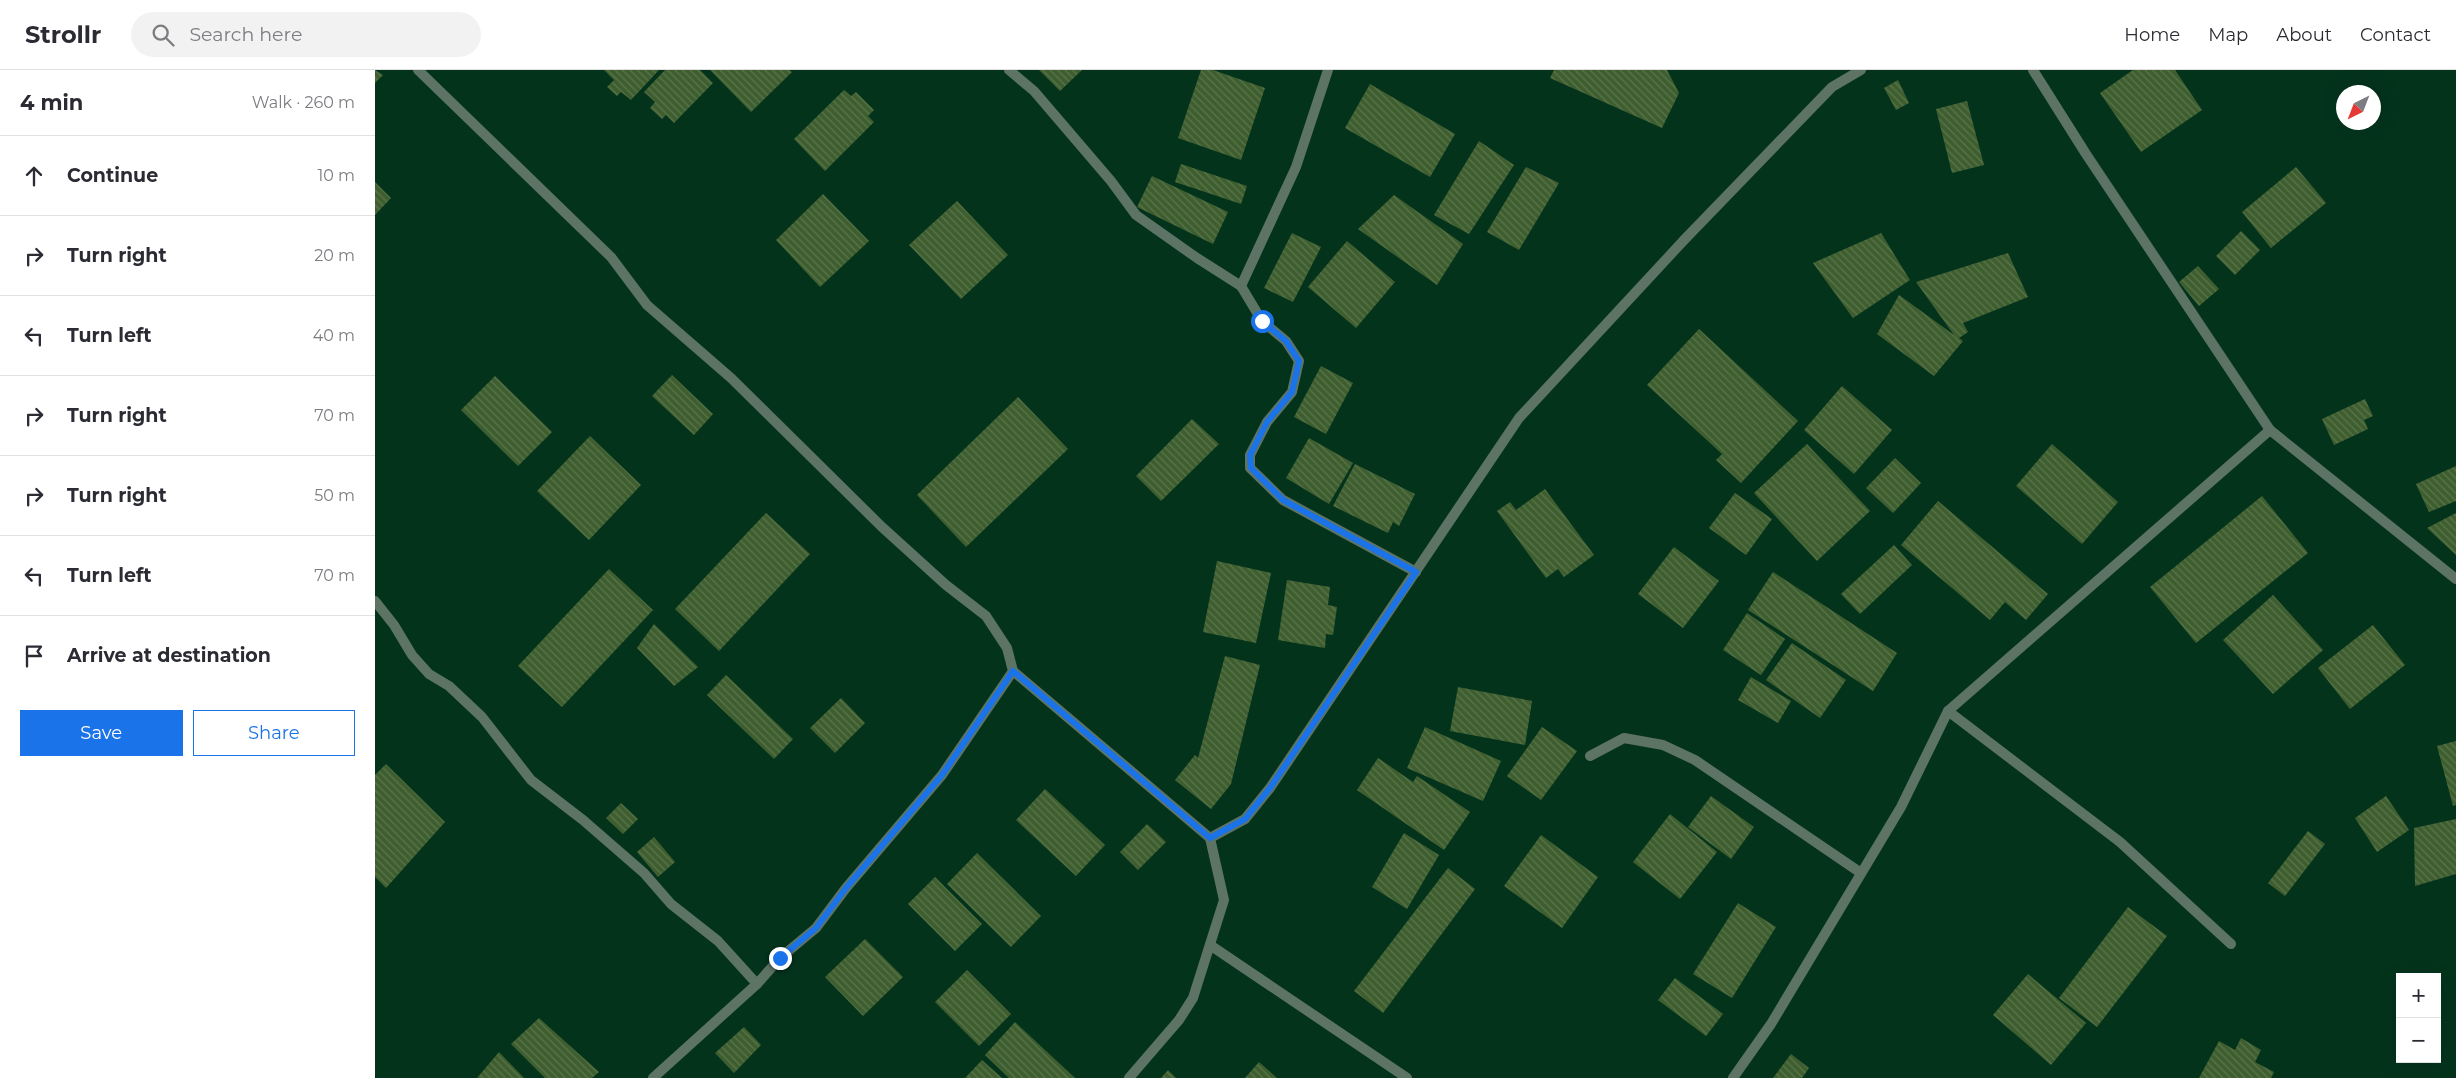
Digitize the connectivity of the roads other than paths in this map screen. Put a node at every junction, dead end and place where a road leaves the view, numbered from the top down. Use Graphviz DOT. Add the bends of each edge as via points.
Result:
graph roads {
  1 [pos="418,70"];
  2 [pos="1009,70"];
  3 [pos="1328,70"];
  4 [pos="1861,70"];
  5 [pos="2033,70"];
  6 [pos="1241,286"];
  7 [pos="2270,430"];
  8 [pos="1416,572"];
  9 [pos="2456,580"];
  10 [pos="375,601"];
  11 [pos="1013,671"];
  12 [pos="1949,712"];
  13 [pos="1590,756"];
  14 [pos="1210,838"];
  15 [pos="1861,873"];
  16 [pos="2231,944"];
  17 [pos="1210,945"];
  18 [pos="757,984"];
  19 [pos="653,1078"];
  20 [pos="1129,1078"];
  21 [pos="1407,1078"];
  22 [pos="1733,1078"];
  1 -- 11 [label="street" via="611,257 647,305 731,378 946,585 986,616 1007,648"];
  2 -- 6 [label="street" via="1034,91 1136,215"];
  3 -- 6 [label="street" via="1296,167"];
  4 -- 8 [label="street" via="1832,87 1685,238 1519,418"];
  5 -- 7 [label="street" via="2085,154"];
  6 -- 8 [label="street" via="1262,321 1286,341 1299,361 1292,392 1267,422 1250,455 1251,468 1283,500"];
  7 -- 9 [label="street"];
  7 -- 12 [label="street"];
  8 -- 14 [label="street" via="1270,788 1245,819"];
  10 -- 18 [label="street" via="412,655 429,674 449,686 482,717 531,780 572,810 645,873 671,904 719,941"];
  11 -- 14 [label="street"];
  11 -- 18 [label="street" via="942,775 816,928 780,958"];
  12 -- 15 [label="street" via="1901,807"];
  12 -- 16 [label="street" via="2120,842"];
  13 -- 15 [label="street" via="1624,738 1663,744 1695,760"];
  14 -- 17 [label="street" via="1224,900"];
  15 -- 22 [label="street" via="1771,1024"];
  17 -- 20 [label="street" via="1193,998 1179,1020"];
  17 -- 21 [label="street"];
  18 -- 19 [label="street"];
}
